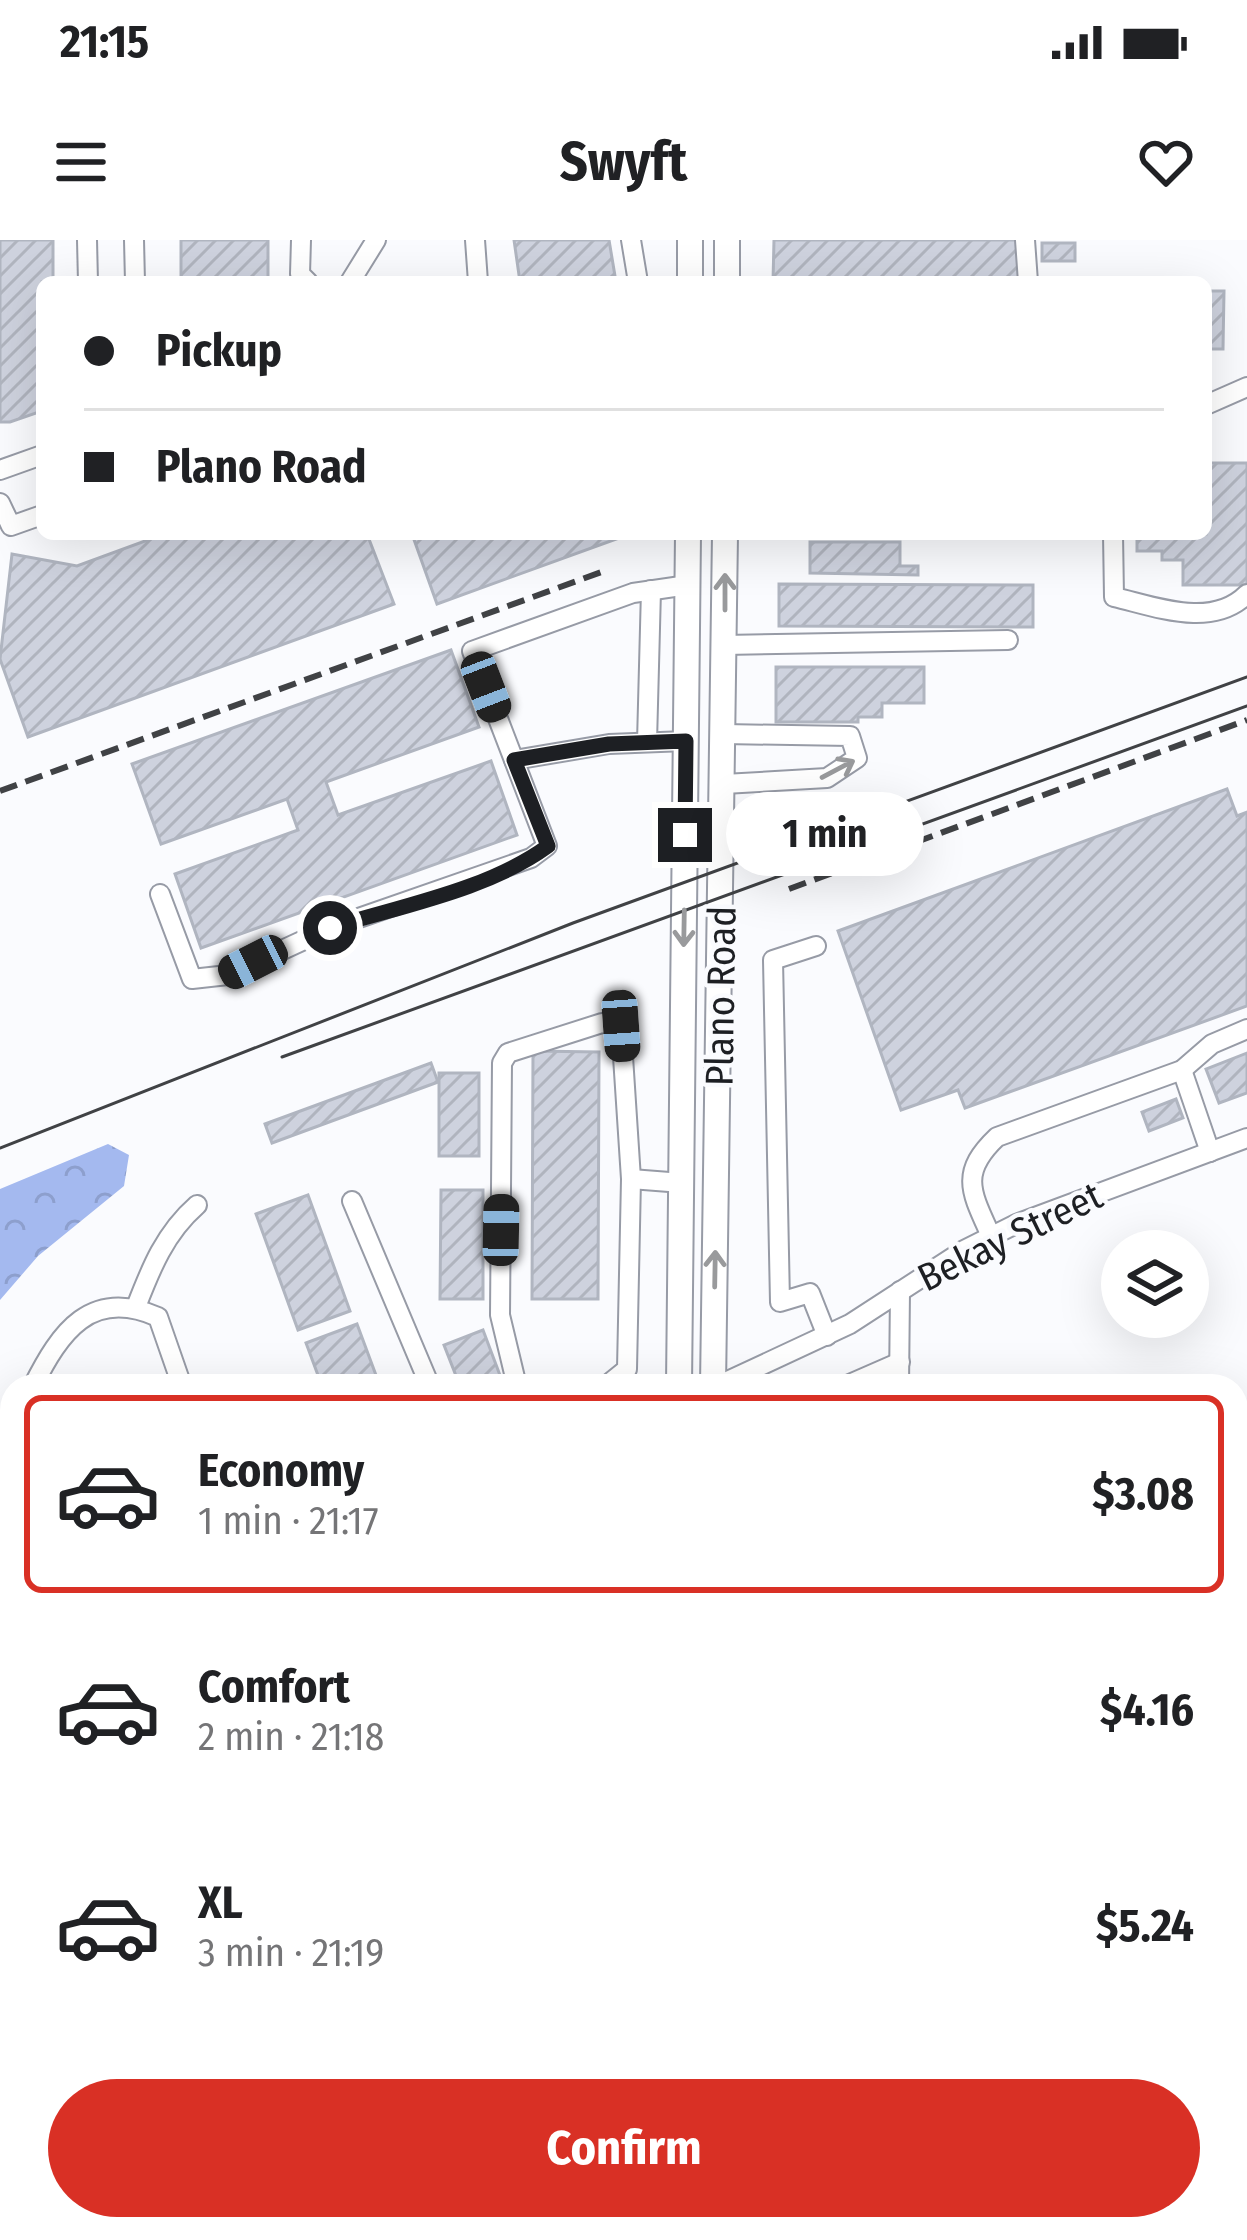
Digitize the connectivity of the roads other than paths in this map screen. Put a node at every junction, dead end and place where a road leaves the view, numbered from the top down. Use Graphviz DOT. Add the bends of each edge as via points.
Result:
graph roads {
  1 [pos="87,240"];
  2 [pos="134,240"];
  3 [pos="301,240"];
  4 [pos="376,240"];
  5 [pos="475,240"];
  6 [pos="631,240"];
  7 [pos="690,240"];
  8 [pos="728,240"];
  9 [pos="1025,240"];
  10 [pos="88,276"];
  11 [pos="135,276"];
  12 [pos="302,276"];
  13 [pos="354,276"];
  14 [pos="478,276"];
  15 [pos="637,276"];
  16 [pos="690,276"];
  17 [pos="728,276"];
  18 [pos="1028,276"];
  19 [pos="1247,387"];
  20 [pos="1212,402"];
  21 [pos="36,457"];
  22 [pos="0,470"];
  23 [pos="0,503"];
  24 [pos="36,517"];
  25 [pos="6,527"];
  26 [pos="688,540"];
  27 [pos="725,540"];
  28 [pos="1114,540"];
  29 [pos="688,585"];
  30 [pos="651,590"];
  31 [pos="1247,594"];
  32 [pos="1008,640"];
  33 [pos="724,645"];
  34 [pos="724,734"];
  35 [pos="686,741"];
  36 [pos="647,742"];
  37 [pos="514,760"];
  38 [pos="724,784"];
  39 [pos="160,894"];
  40 [pos="816,946"];
  41 [pos="1247,1029"];
  42 [pos="1182,1070"];
  43 [pos="1247,1138"];
  44 [pos="1210,1152"];
  45 [pos="631,1179"];
  46 [pos="682,1183"];
  47 [pos="352,1201"];
  48 [pos="197,1205"];
  49 [pos="991,1236"];
  50 [pos="900,1291"];
  51 [pos="136,1307"];
  52 [pos="826,1336"];
  53 [pos="900,1362"];
  54 [pos="39,1374"];
  55 [pos="178,1374"];
  56 [pos="425,1374"];
  57 [pos="514,1374"];
  58 [pos="621,1374"];
  59 [pos="679,1374"];
  60 [pos="715,1374"];
  61 [pos="769,1374"];
  62 [pos="872,1374"];
  63 [pos="900,1374"];
  1 -- 10 [label="street"];
  2 -- 11 [label="street"];
  3 -- 12 [label="street"];
  4 -- 13 [label="street"];
  5 -- 14 [label="street"];
  6 -- 15 [label="street"];
  7 -- 16 [label="main road"];
  8 -- 17 [label="main road"];
  9 -- 18 [label="street"];
  19 -- 20 [label="street"];
  21 -- 22 [label="street"];
  23 -- 25 [label="street"];
  24 -- 25 [label="street"];
  26 -- 29 [label="main road, Plano Road"];
  33 -- 27 [label="main road, Plano Road, one-way"];
  28 -- 31 [label="street" via="1114,597 1191,614 1233,608"];
  29 -- 30 [label="street"];
  29 -- 35 [label="main road, Plano Road"];
  30 -- 36 [label="street"];
  30 -- 37 [label="street" via="472,651"];
  32 -- 33 [label="street"];
  33 -- 34 [label="main road, Plano Road"];
  34 -- 38 [label="main road, Plano Road"];
  38 -- 34 [label="street, one-way" via="827,778 857,758 850,736"];
  35 -- 36 [label="street"];
  35 -- 46 [label="main road, Plano Road, one-way"];
  36 -- 37 [label="street"];
  37 -- 39 [label="street" via="548,846 228,975 192,979"];
  60 -- 38 [label="main road, Plano Road, one-way"];
  40 -- 52 [label="street" via="773,960 780,1302 810,1293"];
  41 -- 42 [label="street"];
  42 -- 44 [label="street"];
  42 -- 49 [label="street" via="997,1136 974,1159 970,1179"];
  43 -- 44 [label="street, Bekay Street"];
  44 -- 49 [label="street, Bekay Street"];
  45 -- 46 [label="street"];
  45 -- 57 [label="street" via="621,1026 602,1023 508,1053 500,1315"];
  45 -- 58 [label="street"];
  46 -- 59 [label="main road, Plano Road"];
  47 -- 56 [label="street"];
  48 -- 51 [label="street" via="160,1250"];
  49 -- 50 [label="street, Bekay Street"];
  50 -- 52 [label="street, Bekay Street"];
  50 -- 53 [label="street"];
  51 -- 54 [label="street" via="74,1322"];
  51 -- 55 [label="street" via="158,1317"];
  52 -- 61 [label="street, Bekay Street"];
  53 -- 62 [label="street"];
  53 -- 63 [label="street"];
}
